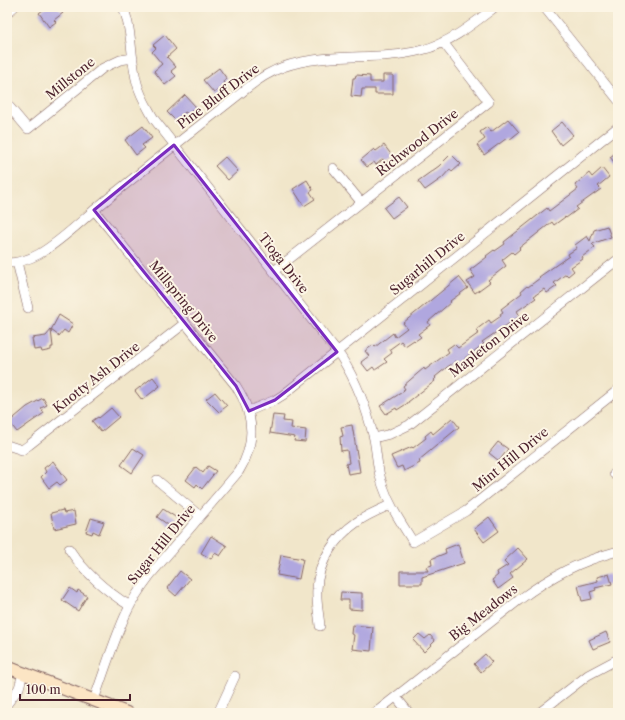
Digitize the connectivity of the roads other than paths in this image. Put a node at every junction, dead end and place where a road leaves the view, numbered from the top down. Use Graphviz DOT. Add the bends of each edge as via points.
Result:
graph roads {
  1 [pos="14,7"];
  2 [pos="123,7"];
  3 [pos="495,7"];
  4 [pos="544,7"];
  5 [pos="7,13"];
  6 [pos="443,42"];
  7 [pos="133,58"];
  8 [pos="618,100"];
  9 [pos="7,104"];
  10 [pos="618,127"];
  11 [pos="174,145"];
  12 [pos="333,168"];
  13 [pos="361,202"];
  14 [pos="94,210"];
  15 [pos="17,262"];
  16 [pos="617,262"];
  17 [pos="7,263"];
  18 [pos="274,271"];
  19 [pos="28,308"];
  20 [pos="185,323"];
  21 [pos="337,352"];
  22 [pos="618,390"];
  23 [pos="249,411"];
  24 [pos="374,438"];
  25 [pos="7,445"];
  26 [pos="157,480"];
  27 [pos="390,505"];
  28 [pos="200,516"];
  29 [pos="413,542"];
  30 [pos="70,549"];
  31 [pos="618,551"];
  32 [pos="130,606"];
  33 [pos="320,626"];
  34 [pos="618,659"];
  35 [pos="7,667"];
  36 [pos="23,673"];
  37 [pos="235,676"];
  38 [pos="396,697"];
  39 [pos="94,700"];
  40 [pos="7,704"];
  41 [pos="127,713"];
  42 [pos="218,713"];
  43 [pos="375,713"];
  44 [pos="409,713"];
  45 [pos="539,713"];
  1 -- 5 [label="street"];
  2 -- 7 [label="street, Tioga Drive"];
  3 -- 6 [label="street, Pine Bluff Drive" via="459,34"];
  4 -- 8 [label="street"];
  6 -- 11 [label="street, Pine Bluff Drive" via="409,53 340,57 281,68 246,88"];
  6 -- 13 [label="street, Richwood Drive" via="489,102"];
  7 -- 9 [label="street, Millstone" via="120,60 103,68 28,129"];
  7 -- 11 [label="street, Tioga Drive" via="142,99"];
  10 -- 21 [label="street, Sugarhill Drive"];
  11 -- 14 [label="street, Pine Bluff Drive"];
  11 -- 18 [label="street, Tioga Drive"];
  12 -- 13 [label="street"];
  13 -- 18 [label="street, Richwood Drive"];
  14 -- 15 [label="street, Pine Bluff Drive" via="49,247"];
  14 -- 20 [label="street, Millspring Drive"];
  15 -- 17 [label="street, Pine Bluff Drive"];
  15 -- 19 [label="street"];
  16 -- 24 [label="street, Mapleton Drive" via="409,425"];
  18 -- 21 [label="street, Tioga Drive"];
  20 -- 23 [label="street, Millspring Drive" via="236,386"];
  20 -- 25 [label="street, Knotty Ash Drive" via="22,450"];
  21 -- 23 [label="street, Sugarhill Drive" via="279,398"];
  21 -- 24 [label="street, Tioga Drive" via="357,384"];
  22 -- 29 [label="street, Mint Hill Drive" via="466,510"];
  23 -- 28 [label="street, Sugar Hill Drive" via="251,436 246,458 239,471"];
  24 -- 27 [label="street, Tioga Drive" via="379,473"];
  26 -- 28 [label="street"];
  27 -- 29 [label="street, Tioga Drive"];
  27 -- 33 [label="street" via="349,528 324,559 317,589"];
  28 -- 32 [label="street, Sugar Hill Drive" via="140,588"];
  30 -- 32 [label="street" via="86,572"];
  31 -- 38 [label="street, Big Meadows" via="595,557 542,583"];
  32 -- 39 [label="street, Sugar Hill Drive"];
  34 -- 45 [label="street" via="588,675"];
  35 -- 36 [label="main road"];
  36 -- 39 [label="main road"];
  36 -- 40 [label="street" via="19,688"];
  37 -- 42 [label="street"];
  38 -- 43 [label="street, Big Meadows"];
  38 -- 44 [label="street"];
  39 -- 41 [label="main road"];
}
